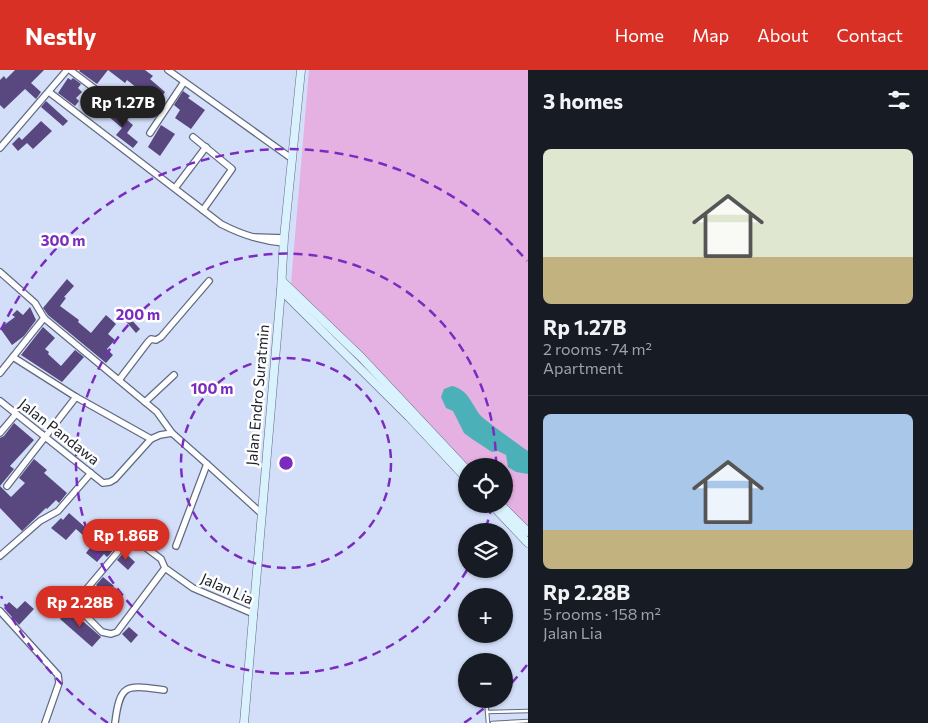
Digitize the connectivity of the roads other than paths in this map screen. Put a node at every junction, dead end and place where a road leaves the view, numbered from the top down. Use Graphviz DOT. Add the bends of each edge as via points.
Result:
graph roads {
  1 [pos="69,70"];
  2 [pos="168,70"];
  3 [pos="301,70"];
  4 [pos="184,82"];
  5 [pos="49,92"];
  6 [pos="120,108"];
  7 [pos="150,133"];
  8 [pos="193,138"];
  9 [pos="206,147"];
  10 [pos="0,148"];
  11 [pos="291,158"];
  12 [pos="175,188"];
  13 [pos="203,210"];
  14 [pos="284,240"];
  15 [pos="0,272"];
  16 [pos="210,281"];
  17 [pos="282,281"];
  18 [pos="281,290"];
  19 [pos="44,318"];
  20 [pos="13,357"];
  21 [pos="0,373"];
  22 [pos="174,375"];
  23 [pos="119,380"];
  24 [pos="76,396"];
  25 [pos="0,401"];
  26 [pos="145,402"];
  27 [pos="16,414"];
  28 [pos="0,433"];
  29 [pos="172,433"];
  30 [pos="46,438"];
  31 [pos="151,439"];
  32 [pos="458,460"];
  33 [pos="208,464"];
  34 [pos="458,469"];
  35 [pos="91,473"];
  36 [pos="8,486"];
  37 [pos="500,513"];
  38 [pos="509,513"];
  39 [pos="262,514"];
  40 [pos="528,532"];
  41 [pos="528,543"];
  42 [pos="176,546"];
  43 [pos="0,556"];
  44 [pos="165,568"];
  45 [pos="0,611"];
  46 [pos="254,614"];
  47 [pos="164,690"];
  48 [pos="487,708"];
  49 [pos="528,711"];
  50 [pos="487,712"];
  51 [pos="528,721"];
  52 [pos="45,723"];
  53 [pos="115,723"];
  54 [pos="244,723"];
  55 [pos="488,723"];
  56 [pos="492,723"];
  1 -- 5 [label="street"];
  1 -- 6 [label="street"];
  2 -- 4 [label="street"];
  3 -- 11 [label="main road, Jalan Endro Suratmin"];
  4 -- 7 [label="street"];
  4 -- 11 [label="street"];
  5 -- 10 [label="street"];
  5 -- 12 [label="street"];
  8 -- 9 [label="street"];
  9 -- 12 [label="street"];
  9 -- 13 [label="street" via="232,168"];
  11 -- 14 [label="main road, Jalan Endro Suratmin"];
  12 -- 13 [label="street"];
  13 -- 14 [label="street" via="233,231 251,237"];
  14 -- 17 [label="main road, Jalan Endro Suratmin"];
  15 -- 19 [label="street" via="35,303"];
  16 -- 23 [label="street" via="161,337 148,342"];
  17 -- 18 [label="main road, Jalan Endro Suratmin"];
  17 -- 32 [label="main road" via="362,358"];
  18 -- 34 [label="main road"];
  18 -- 39 [label="main road, Jalan Endro Suratmin"];
  19 -- 20 [label="street"];
  19 -- 23 [label="street"];
  20 -- 21 [label="street"];
  20 -- 24 [label="street"];
  22 -- 26 [label="street"];
  23 -- 26 [label="street"];
  24 -- 30 [label="street"];
  24 -- 31 [label="street"];
  25 -- 27 [label="street, Jalan Pandawa"];
  26 -- 29 [label="street"];
  27 -- 28 [label="street"];
  27 -- 30 [label="street, Jalan Pandawa"];
  29 -- 31 [label="street"];
  29 -- 33 [label="street"];
  30 -- 35 [label="street, Jalan Pandawa"];
  30 -- 36 [label="street"];
  31 -- 35 [label="street, Jalan Pandawa" via="110,482 103,482"];
  33 -- 39 [label="street"];
  33 -- 42 [label="street"];
  35 -- 43 [label="street" via="58,511 45,517"];
  37 -- 41 [label="main road"];
  38 -- 40 [label="main road"];
  39 -- 46 [label="main road, Jalan Endro Suratmin"];
  44 -- 44 [label="street, Jalan Lia" via="116,632 102,632 76,604 130,538 161,559"];
  44 -- 46 [label="street, Jalan Lia" via="193,588"];
  45 -- 52 [label="street" via="58,675 59,683"];
  46 -- 54 [label="main road, Jalan Endro Suratmin"];
  47 -- 53 [label="street" via="134,686 126,690 117,704"];
  48 -- 50 [label="lane"];
  49 -- 50 [label="lane"];
  50 -- 55 [label="lane"];
  51 -- 56 [label="lane"];
}
